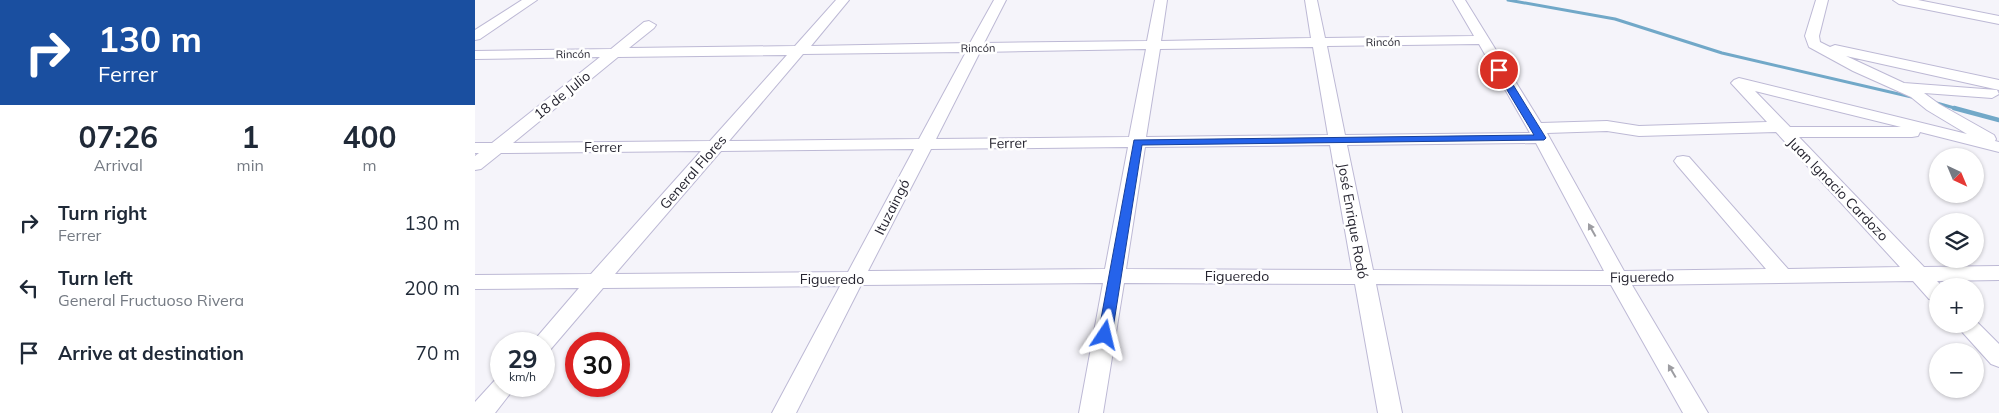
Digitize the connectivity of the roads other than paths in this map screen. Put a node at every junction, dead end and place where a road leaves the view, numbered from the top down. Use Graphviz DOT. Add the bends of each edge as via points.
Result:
graph roads {
  1 [pos="531,0"];
  2 [pos="843,0"];
  3 [pos="1000,0"];
  4 [pos="1161,0"];
  5 [pos="1311,0"];
  6 [pos="1459,0"];
  7 [pos="1823,0"];
  8 [pos="1899,0"];
  9 [pos="1999,20"];
  10 [pos="649,25"];
  11 [pos="475,36"];
  12 [pos="1481,40"];
  13 [pos="1319,42"];
  14 [pos="1814,44"];
  15 [pos="1153,45"];
  16 [pos="975,48"];
  17 [pos="800,51"];
  18 [pos="614,53"];
  19 [pos="475,56"];
  20 [pos="1999,85"];
  21 [pos="1901,86"];
  22 [pos="1999,94"];
  23 [pos="1825,102"];
  24 [pos="1781,129"];
  25 [pos="1860,132"];
  26 [pos="1939,132"];
  27 [pos="1538,133"];
  28 [pos="1338,140"];
  29 [pos="1137,142"];
  30 [pos="925,144"];
  31 [pos="716,146"];
  32 [pos="1999,147"];
  33 [pos="475,148"];
  34 [pos="496,148"];
  35 [pos="1683,161"];
  36 [pos="475,166"];
  37 [pos="1918,273"];
  38 [pos="1999,273"];
  39 [pos="1782,275"];
  40 [pos="1115,276"];
  41 [pos="1363,276"];
  42 [pos="1618,278"];
  43 [pos="854,279"];
  44 [pos="598,281"];
  45 [pos="475,282"];
  46 [pos="1929,285"];
  47 [pos="553,332"];
  48 [pos="1975,333"];
  49 [pos="1999,358"];
  50 [pos="494,397"];
  51 [pos="480,413"];
  52 [pos="784,413"];
  53 [pos="1091,413"];
  54 [pos="1390,413"];
  55 [pos="1697,413"];
  1 -- 11 [label="street"];
  2 -- 17 [label="street, General Flores"];
  3 -- 16 [label="street, Ituzaingó"];
  4 -- 15 [label="street"];
  5 -- 13 [label="street, José Enrique Rodó"];
  6 -- 12 [label="street"];
  7 -- 14 [label="street" via="1812,36"];
  8 -- 9 [label="street"];
  10 -- 18 [label="street, 18 de Julio"];
  12 -- 13 [label="street, Rincón"];
  12 -- 27 [label="street"];
  13 -- 15 [label="street, Rincón"];
  13 -- 28 [label="street, José Enrique Rodó"];
  14 -- 20 [label="street"];
  14 -- 21 [label="street"];
  15 -- 16 [label="street, Rincón"];
  15 -- 29 [label="street"];
  16 -- 17 [label="street, Rincón"];
  16 -- 30 [label="street, Ituzaingó"];
  17 -- 18 [label="street, Rincón"];
  17 -- 31 [label="street, General Flores"];
  18 -- 19 [label="street, Rincón"];
  18 -- 34 [label="street, 18 de Julio"];
  21 -- 22 [label="street"];
  21 -- 32 [label="street"];
  23 -- 24 [label="street, Juan Ignacio Cardozo" via="1739,83"];
  23 -- 25 [label="street"];
  23 -- 26 [label="street"];
  24 -- 25 [label="street, Ferrer"];
  24 -- 27 [label="street, Ferrer" via="1639,131 1607,126"];
  24 -- 37 [label="street, Juan Ignacio Cardozo"];
  25 -- 26 [label="street, Ferrer"];
  26 -- 32 [label="street"];
  27 -- 28 [label="street, Ferrer"];
  42 -- 27 [label="street, one-way"];
  28 -- 29 [label="street, Ferrer"];
  28 -- 41 [label="street, José Enrique Rodó"];
  29 -- 30 [label="street, Ferrer"];
  29 -- 40 [label="street"];
  30 -- 31 [label="street, Ferrer"];
  30 -- 43 [label="street, Ituzaingó"];
  31 -- 34 [label="street, Ferrer"];
  31 -- 44 [label="street, General Flores"];
  33 -- 34 [label="street, Ferrer"];
  34 -- 36 [label="street, 18 de Julio"];
  35 -- 39 [label="street"];
  37 -- 38 [label="street, Figueredo"];
  37 -- 39 [label="street, Figueredo"];
  37 -- 46 [label="street, Juan Ignacio Cardozo"];
  39 -- 42 [label="street, Figueredo"];
  40 -- 41 [label="street, Figueredo"];
  40 -- 43 [label="street, Figueredo"];
  40 -- 53 [label="street"];
  41 -- 42 [label="street, Figueredo"];
  41 -- 54 [label="street, José Enrique Rodó"];
  55 -- 42 [label="street, one-way"];
  43 -- 44 [label="street, Figueredo"];
  43 -- 52 [label="street, Ituzaingó"];
  44 -- 45 [label="street, Figueredo"];
  44 -- 47 [label="street, General Flores"];
  48 -- 49 [label="street"];
  50 -- 51 [label="street"];
}
